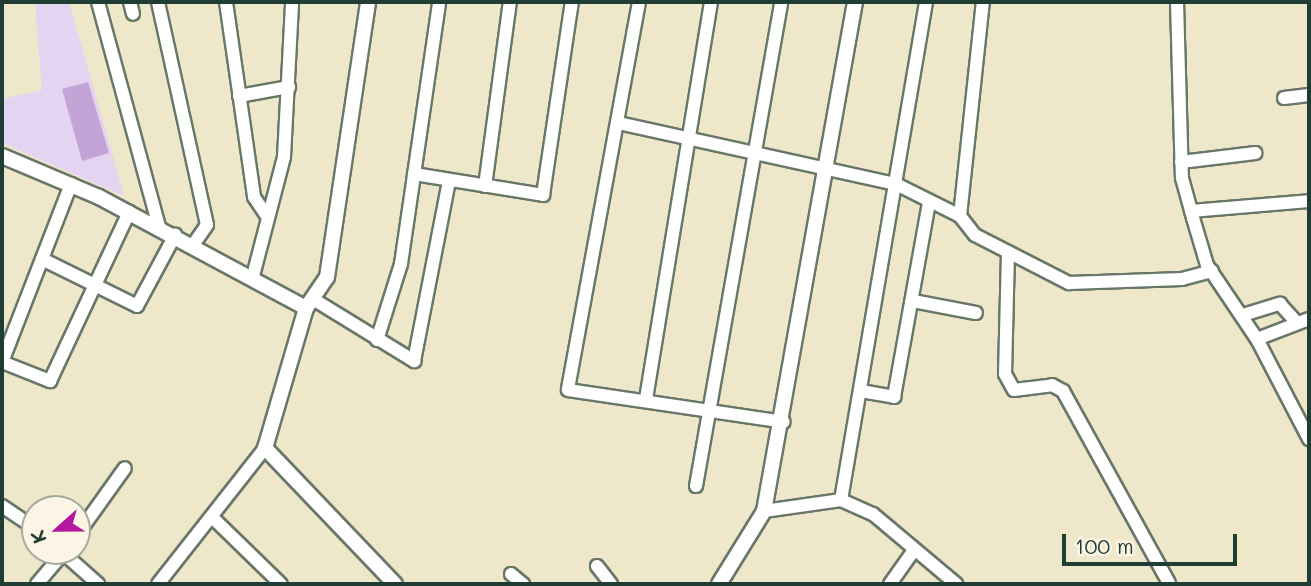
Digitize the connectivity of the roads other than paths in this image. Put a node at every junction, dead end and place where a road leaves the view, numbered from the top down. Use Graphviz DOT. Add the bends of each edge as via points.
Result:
graph roads {
  1 [pos="98,2"];
  2 [pos="158,2"];
  3 [pos="226,2"];
  4 [pos="292,2"];
  5 [pos="368,2"];
  6 [pos="439,2"];
  7 [pos="509,2"];
  8 [pos="572,2"];
  9 [pos="639,2"];
  10 [pos="711,2"];
  11 [pos="781,2"];
  12 [pos="855,2"];
  13 [pos="926,2"];
  14 [pos="983,2"];
  15 [pos="1177,2"];
  16 [pos="289,87"];
  17 [pos="1309,95"];
  18 [pos="239,96"];
  19 [pos="1284,98"];
  20 [pos="618,123"];
  21 [pos="689,139"];
  22 [pos="1255,153"];
  23 [pos="754,154"];
  24 [pos="2,156"];
  25 [pos="1181,162"];
  26 [pos="826,170"];
  27 [pos="414,174"];
  28 [pos="449,181"];
  29 [pos="71,184"];
  30 [pos="896,184"];
  31 [pos="485,186"];
  32 [pos="1309,201"];
  33 [pos="929,202"];
  34 [pos="1191,211"];
  35 [pos="129,212"];
  36 [pos="960,216"];
  37 [pos="268,218"];
  38 [pos="159,227"];
  39 [pos="175,235"];
  40 [pos="193,245"];
  41 [pos="1008,252"];
  42 [pos="42,259"];
  43 [pos="1212,271"];
  44 [pos="253,276"];
  45 [pos="94,283"];
  46 [pos="913,301"];
  47 [pos="310,304"];
  48 [pos="976,313"];
  49 [pos="1243,315"];
  50 [pos="1303,321"];
  51 [pos="1257,339"];
  52 [pos="377,340"];
  53 [pos="2,362"];
  54 [pos="861,391"];
  55 [pos="646,399"];
  56 [pos="710,410"];
  57 [pos="784,422"];
  58 [pos="1309,439"];
  59 [pos="265,448"];
  60 [pos="125,468"];
  61 [pos="696,486"];
  62 [pos="841,500"];
  63 [pos="2,506"];
  64 [pos="764,511"];
  65 [pos="91,515"];
  66 [pos="212,517"];
  67 [pos="21,519"];
  68 [pos="914,550"];
  69 [pos="52,565"];
  70 [pos="77,565"];
  71 [pos="597,566"];
  72 [pos="511,575"];
  73 [pos="1169,583"];
  74 [pos="37,584"];
  75 [pos="98,584"];
  76 [pos="158,584"];
  77 [pos="282,584"];
  78 [pos="395,584"];
  79 [pos="523,584"];
  80 [pos="611,584"];
  81 [pos="719,584"];
  82 [pos="890,584"];
  83 [pos="956,584"];
  1 -- 38 [label="street"];
  2 -- 40 [label="street" via="208,225"];
  3 -- 18 [label="street"];
  4 -- 16 [label="street"];
  5 -- 47 [label="street" via="327,277"];
  6 -- 27 [label="street"];
  7 -- 31 [label="street"];
  8 -- 31 [label="street" via="543,195"];
  9 -- 20 [label="street"];
  10 -- 21 [label="street"];
  11 -- 23 [label="street"];
  12 -- 26 [label="street"];
  13 -- 30 [label="street"];
  14 -- 36 [label="street"];
  15 -- 25 [label="street"];
  16 -- 18 [label="street"];
  16 -- 37 [label="street" via="284,157"];
  17 -- 19 [label="street"];
  18 -- 37 [label="street" via="254,197"];
  20 -- 21 [label="street"];
  20 -- 55 [label="street" via="568,390"];
  21 -- 23 [label="street"];
  21 -- 55 [label="street"];
  22 -- 25 [label="street"];
  23 -- 26 [label="street"];
  23 -- 56 [label="street"];
  24 -- 29 [label="street"];
  25 -- 34 [label="street"];
  26 -- 30 [label="street"];
  26 -- 57 [label="street"];
  27 -- 28 [label="street"];
  27 -- 52 [label="street" via="401,264"];
  28 -- 31 [label="street"];
  28 -- 52 [label="street" via="414,361"];
  29 -- 35 [label="street"];
  29 -- 42 [label="street"];
  30 -- 33 [label="street"];
  30 -- 54 [label="street"];
  32 -- 34 [label="street"];
  33 -- 36 [label="street"];
  33 -- 46 [label="street"];
  34 -- 43 [label="street"];
  35 -- 38 [label="street"];
  35 -- 45 [label="street"];
  36 -- 41 [label="street" via="975,235"];
  37 -- 44 [label="street"];
  38 -- 39 [label="street"];
  39 -- 40 [label="street"];
  39 -- 45 [label="street" via="137,306"];
  40 -- 44 [label="street"];
  41 -- 43 [label="street" via="1069,283 1182,279"];
  41 -- 73 [label="street" via="1004,374 1014,390 1052,385 1063,391"];
  42 -- 45 [label="street"];
  42 -- 53 [label="street"];
  43 -- 49 [label="street"];
  44 -- 47 [label="street"];
  45 -- 53 [label="street" via="50,381"];
  46 -- 48 [label="street"];
  46 -- 54 [label="street" via="894,397"];
  47 -- 52 [label="street"];
  47 -- 59 [label="street"];
  49 -- 50 [label="street" via="1280,304"];
  49 -- 51 [label="street"];
  50 -- 51 [label="street"];
  51 -- 58 [label="street"];
  54 -- 62 [label="street"];
  55 -- 56 [label="street"];
  56 -- 57 [label="street"];
  56 -- 61 [label="street"];
  57 -- 64 [label="street"];
  59 -- 66 [label="street"];
  59 -- 78 [label="street"];
  60 -- 65 [label="street"];
  62 -- 64 [label="street"];
  62 -- 68 [label="street" via="873,514"];
  63 -- 67 [label="street"];
  64 -- 81 [label="street"];
  66 -- 76 [label="street"];
  66 -- 77 [label="street"];
  68 -- 82 [label="street"];
  68 -- 83 [label="street"];
  69 -- 74 [label="street"];
  70 -- 75 [label="street"];
  71 -- 80 [label="street"];
  72 -- 79 [label="street"];
}
